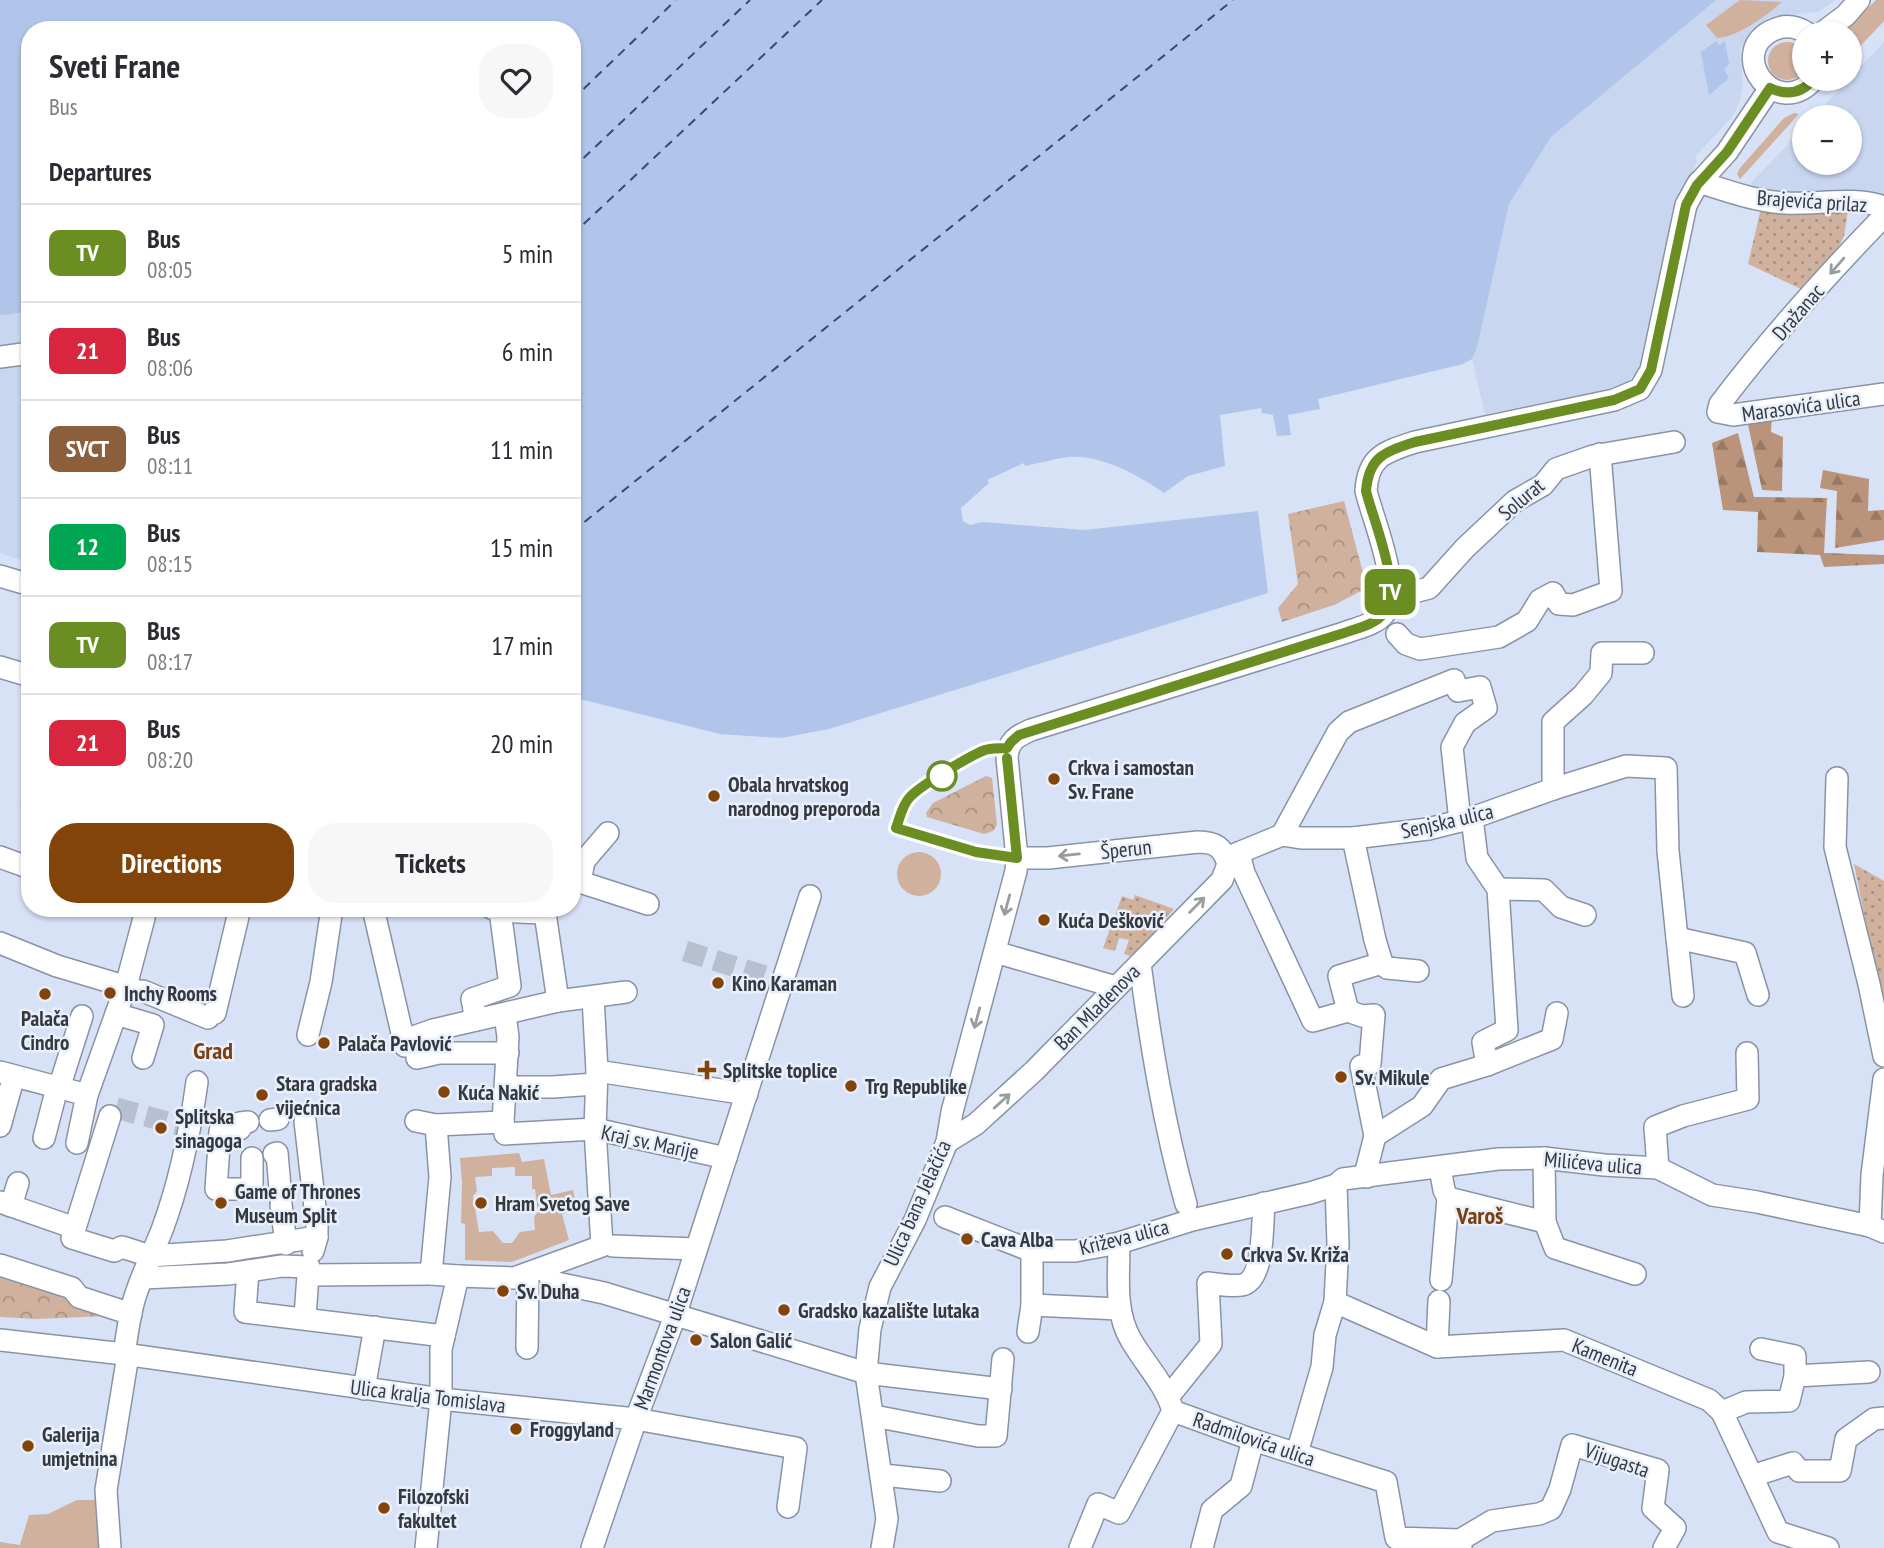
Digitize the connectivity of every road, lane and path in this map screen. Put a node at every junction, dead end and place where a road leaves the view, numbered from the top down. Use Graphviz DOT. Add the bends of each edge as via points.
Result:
graph roads {
  1 [pos="1859,0"];
  2 [pos="1838,21"];
  3 [pos="1792,27"];
  4 [pos="1770,88"];
  5 [pos="1798,91"];
  6 [pos="1699,182"];
  7 [pos="1884,207"];
  8 [pos="1884,216"];
  9 [pos="21,354"];
  10 [pos="0,357"];
  11 [pos="1884,394"];
  12 [pos="1718,412"];
  13 [pos="1674,442"];
  14 [pos="1600,454"];
  15 [pos="0,576"];
  16 [pos="21,582"];
  17 [pos="1391,591"];
  18 [pos="1396,634"];
  19 [pos="1643,653"];
  20 [pos="0,667"];
  21 [pos="21,673"];
  22 [pos="1837,778"];
  23 [pos="1553,789"];
  24 [pos="1466,820"];
  25 [pos="608,832"];
  26 [pos="1282,835"];
  27 [pos="1353,838"];
  28 [pos="1232,856"];
  29 [pos="0,858"];
  30 [pos="1017,858"];
  31 [pos="21,865"];
  32 [pos="581,876"];
  33 [pos="581,882"];
  34 [pos="1498,890"];
  35 [pos="810,896"];
  36 [pos="648,904"];
  37 [pos="1585,915"];
  38 [pos="143,917"];
  39 [pos="238,917"];
  40 [pos="331,917"];
  41 [pos="375,917"];
  42 [pos="497,917"];
  43 [pos="544,917"];
  44 [pos="1678,938"];
  45 [pos="0,943"];
  46 [pos="995,952"];
  47 [pos="1382,963"];
  48 [pos="1140,964"];
  49 [pos="1418,971"];
  50 [pos="1116,987"];
  51 [pos="134,989"];
  52 [pos="626,992"];
  53 [pos="1758,995"];
  54 [pos="1683,996"];
  55 [pos="593,997"];
  56 [pos="558,1001"];
  57 [pos="1348,1010"];
  58 [pos="1557,1013"];
  59 [pos="116,1014"];
  60 [pos="505,1014"];
  61 [pos="82,1016"];
  62 [pos="476,1020"];
  63 [pos="308,1035"];
  64 [pos="409,1048"];
  65 [pos="508,1053"];
  66 [pos="1747,1053"];
  67 [pos="1884,1056"];
  68 [pos="144,1058"];
  69 [pos="1487,1065"];
  70 [pos="7,1074"];
  71 [pos="596,1077"];
  72 [pos="1884,1079"];
  73 [pos="197,1082"];
  74 [pos="507,1087"];
  75 [pos="58,1088"];
  76 [pos="747,1094"];
  77 [pos="86,1102"];
  78 [pos="305,1121"];
  79 [pos="248,1122"];
  80 [pos="503,1122"];
  81 [pos="0,1126"];
  82 [pos="595,1129"];
  83 [pos="1375,1136"];
  84 [pos="44,1138"];
  85 [pos="947,1142"];
  86 [pos="77,1143"];
  87 [pos="731,1152"];
  88 [pos="274,1154"];
  89 [pos="252,1158"];
  90 [pos="1544,1158"];
  91 [pos="1440,1168"];
  92 [pos="1658,1168"];
  93 [pos="180,1174"];
  94 [pos="1367,1177"];
  95 [pos="217,1178"];
  96 [pos="18,1183"];
  97 [pos="1336,1185"];
  98 [pos="1448,1198"];
  99 [pos="1264,1203"];
  100 [pos="5,1204"];
  101 [pos="1186,1204"];
  102 [pos="946,1217"];
  103 [pos="1877,1217"];
  104 [pos="1545,1222"];
  105 [pos="75,1228"];
  106 [pos="317,1237"];
  107 [pos="1119,1243"];
  108 [pos="286,1244"];
  109 [pos="607,1246"];
  110 [pos="696,1249"];
  111 [pos="1032,1251"];
  112 [pos="150,1256"];
  113 [pos="0,1265"];
  114 [pos="537,1270"];
  115 [pos="248,1271"];
  116 [pos="308,1271"];
  117 [pos="431,1274"];
  118 [pos="1634,1274"];
  119 [pos="458,1276"];
  120 [pos="143,1278"];
  121 [pos="1335,1302"];
  122 [pos="1032,1306"];
  123 [pos="1119,1309"];
  124 [pos="131,1314"];
  125 [pos="675,1316"];
  126 [pos="305,1317"];
  127 [pos="375,1326"];
  128 [pos="1028,1332"];
  129 [pos="444,1336"];
  130 [pos="0,1340"];
  131 [pos="1437,1347"];
  132 [pos="527,1348"];
  133 [pos="1761,1349"];
  134 [pos="126,1354"];
  135 [pos="1003,1359"];
  136 [pos="1869,1372"];
  137 [pos="866,1373"];
  138 [pos="1795,1376"];
  139 [pos="364,1389"];
  140 [pos="1001,1389"];
  141 [pos="441,1399"];
  142 [pos="1171,1403"];
  143 [pos="1722,1412"];
  144 [pos="874,1416"];
  145 [pos="1884,1418"];
  146 [pos="636,1419"];
  147 [pos="1253,1440"];
  148 [pos="1297,1452"];
  149 [pos="883,1475"];
  150 [pos="1752,1476"];
  151 [pos="940,1480"];
  152 [pos="788,1507"];
  153 [pos="1460,1544"];
  154 [pos="110,1548"];
  155 [pos="426,1548"];
  156 [pos="592,1548"];
  157 [pos="882,1548"];
  158 [pos="1080,1548"];
  159 [pos="1202,1548"];
  160 [pos="1664,1548"];
  161 [pos="1828,1548"];
  1 -- 2 [label="street"];
  3 -- 4 [label="street" via="1775,28 1754,52 1756,73"];
  4 -- 5 [label="street"];
  4 -- 6 [label="street" via="1727,152"];
  6 -- 7 [label="street, Brajevića prilaz" via="1785,203"];
  6 -- 17 [label="street" via="1686,205 1651,370 1640,389 1614,400 1415,442 1373,462 1366,491"];
  8 -- 12 [label="street, Dražanac, one-way" via="1778,334"];
  9 -- 10 [label="street"];
  11 -- 12 [label="street, Marasovića ulica" via="1726,416"];
  13 -- 14 [label="street, Solurat"];
  14 -- 17 [label="street, Solurat" via="1556,469 1543,485 1515,501 1429,588"];
  14 -- 18 [label="street" via="1611,591 1573,605 1559,604 1553,593 1540,600 1527,621 1499,637 1420,649"];
  15 -- 16 [label="street"];
  17 -- 30 [label="street, Ulica bana Jelačića" via="1383,614 1372,623 1019,735 1007,748"];
  19 -- 23 [label="street" via="1602,653 1601,673 1553,722"];
  20 -- 21 [label="street"];
  22 -- 67 [label="street" via="1835,847"];
  23 -- 24 [label="street, Senjska ulica"];
  23 -- 44 [label="street, Senjska ulica" via="1626,766 1666,768 1668,851"];
  24 -- 26 [label="street" via="1452,747 1465,723 1486,708 1480,687 1458,691 1454,680 1349,722 1338,732"];
  24 -- 27 [label="street, Senjska ulica"];
  24 -- 34 [label="street" via="1477,858"];
  25 -- 32 [label="street" via="584,860"];
  26 -- 27 [label="street, Senjska ulica"];
  26 -- 28 [label="street, Senjska ulica"];
  27 -- 47 [label="street"];
  28 -- 30 [label="street, Šperun, one-way" via="1211,842 1198,842"];
  48 -- 28 [label="street, Ban Mladenova, one-way" via="1222,880"];
  28 -- 57 [label="street" via="1312,1021"];
  29 -- 31 [label="street"];
  30 -- 46 [label="street, Ulica bana Jelačića, one-way"];
  33 -- 36 [label="street"];
  34 -- 37 [label="street" via="1544,890 1561,907"];
  34 -- 69 [label="street" via="1507,1030 1483,1042"];
  35 -- 76 [label="street, Marmontova ulica" via="775,980"];
  38 -- 51 [label="street"];
  39 -- 51 [label="street" via="211,1016"];
  40 -- 63 [label="street"];
  41 -- 64 [label="street"];
  42 -- 62 [label="street" via="510,986 472,999"];
  43 -- 56 [label="street"];
  44 -- 53 [label="street" via="1745,953"];
  44 -- 54 [label="street"];
  45 -- 51 [label="street"];
  46 -- 50 [label="street"];
  46 -- 85 [label="street, Ulica bana Jelačića, one-way"];
  47 -- 49 [label="street" via="1387,968"];
  47 -- 57 [label="street" via="1339,975"];
  48 -- 50 [label="street, Ban Mladenova"];
  48 -- 101 [label="street" via="1151,1049"];
  85 -- 50 [label="street, Ban Mladenova, one-way" via="995,1107"];
  51 -- 59 [label="street"];
  52 -- 55 [label="street"];
  55 -- 56 [label="street"];
  55 -- 71 [label="street"];
  56 -- 60 [label="street"];
  57 -- 83 [label="street" via="1374,1015 1370,1064 1361,1066"];
  58 -- 69 [label="street" via="1552,1039"];
  59 -- 68 [label="street" via="153,1025"];
  59 -- 77 [label="street"];
  60 -- 62 [label="street"];
  60 -- 65 [label="street"];
  61 -- 75 [label="street"];
  62 -- 64 [label="street" via="433,1030"];
  64 -- 65 [label="street"];
  65 -- 74 [label="street"];
  66 -- 92 [label="street" via="1748,1099 1655,1127"];
  69 -- 83 [label="street" via="1441,1079 1422,1106"];
  70 -- 75 [label="street"];
  70 -- 81 [label="street"];
  71 -- 74 [label="street" via="553,1087"];
  71 -- 76 [label="street"];
  71 -- 82 [label="street"];
  72 -- 103 [label="street" via="1872,1175"];
  73 -- 93 [label="street"];
  74 -- 80 [label="street"];
  75 -- 77 [label="street"];
  75 -- 84 [label="street"];
  76 -- 87 [label="street, Marmontova ulica"];
  77 -- 86 [label="street"];
  77 -- 105 [label="street" via="113,1112"];
  78 -- 106 [label="street"];
  79 -- 95 [label="street" via="240,1123 240,1129 220,1130"];
  80 -- 82 [label="street, Kraj sv. Marije" via="505,1134"];
  80 -- 117 [label="street, Kraj sv. Marije" via="426,1123 440,1177"];
  82 -- 87 [label="street, Kraj sv. Marije"];
  82 -- 109 [label="street"];
  83 -- 94 [label="street"];
  85 -- 137 [label="street, Ulica bana Jelačića" via="915,1220 880,1287"];
  87 -- 110 [label="street, Marmontova ulica"];
  88 -- 108 [label="street"];
  89 -- 95 [label="street" via="252,1189 216,1189"];
  90 -- 91 [label="street, Milićeva ulica"];
  90 -- 92 [label="street, Milićeva ulica"];
  90 -- 104 [label="street"];
  91 -- 94 [label="street, Milićeva ulica"];
  91 -- 98 [label="street"];
  92 -- 103 [label="street, Milićeva ulica" via="1712,1195"];
  93 -- 95 [label="street"];
  93 -- 112 [label="street"];
  94 -- 97 [label="street, Milićeva ulica" via="1343,1179"];
  96 -- 100 [label="street"];
  97 -- 99 [label="street, Križeva ulica"];
  97 -- 121 [label="street"];
  98 -- 104 [label="street"];
  98 -- 131 [label="street"];
  99 -- 107 [label="street, Križeva ulica"];
  99 -- 142 [label="street" via="1259,1264 1253,1278 1243,1285 1208,1283 1211,1344"];
  100 -- 105 [label="street"];
  102 -- 111 [label="street, Križeva ulica"];
  104 -- 118 [label="street" via="1555,1248"];
  105 -- 112 [label="street" via="72,1238"];
  106 -- 108 [label="street"];
  106 -- 116 [label="street"];
  107 -- 111 [label="street, Križeva ulica" via="1075,1251"];
  107 -- 123 [label="street, Radmilovića ulica"];
  108 -- 112 [label="street"];
  109 -- 110 [label="street"];
  109 -- 114 [label="street"];
  110 -- 125 [label="street, Marmontova ulica"];
  111 -- 122 [label="street"];
  112 -- 120 [label="street"];
  113 -- 124 [label="street" via="72,1287 79,1297"];
  114 -- 119 [label="street" via="514,1278"];
  114 -- 125 [label="street" via="552,1282"];
  114 -- 132 [label="street"];
  115 -- 116 [label="street" via="282,1266"];
  115 -- 120 [label="street"];
  115 -- 126 [label="street" via="245,1312"];
  116 -- 117 [label="street"];
  116 -- 126 [label="street"];
  117 -- 119 [label="street"];
  119 -- 129 [label="street"];
  120 -- 124 [label="street"];
  121 -- 131 [label="street, Kamenita"];
  121 -- 148 [label="street"];
  122 -- 123 [label="street"];
  122 -- 128 [label="street"];
  123 -- 142 [label="street, Radmilovića ulica" via="1130,1338"];
  124 -- 134 [label="street"];
  125 -- 137 [label="street"];
  125 -- 146 [label="street, Marmontova ulica"];
  126 -- 127 [label="street"];
  127 -- 129 [label="street"];
  127 -- 139 [label="street"];
  129 -- 141 [label="street"];
  130 -- 134 [label="street, Ulica kralja Tomislava"];
  131 -- 143 [label="street, Kamenita" via="1564,1340 1709,1400"];
  133 -- 138 [label="street" via="1794,1356"];
  134 -- 139 [label="street, Ulica kralja Tomislava"];
  134 -- 154 [label="street" via="106,1490"];
  135 -- 140 [label="street"];
  136 -- 138 [label="street"];
  137 -- 140 [label="street"];
  137 -- 144 [label="street, Ulica bana Jelačića"];
  138 -- 143 [label="street" via="1789,1401 1746,1402"];
  139 -- 141 [label="street, Ulica kralja Tomislava"];
  140 -- 144 [label="street" via="996,1436"];
  141 -- 146 [label="street, Ulica kralja Tomislava"];
  141 -- 155 [label="street"];
  142 -- 147 [label="street, Radmilovića ulica"];
  142 -- 158 [label="street" via="1118,1513 1098,1504"];
  143 -- 150 [label="street"];
  144 -- 149 [label="street, Ulica bana Jelačića"];
  145 -- 150 [label="street" via="1874,1419 1846,1439 1840,1471 1799,1471 1793,1464"];
  146 -- 152 [label="street, Ulica kralja Tomislava" via="796,1448"];
  146 -- 156 [label="street, Marmontova ulica"];
  147 -- 148 [label="street, Radmilovića ulica"];
  147 -- 159 [label="street" via="1241,1486 1212,1510"];
  148 -- 153 [label="street, Radmilovića ulica" via="1386,1482 1396,1538"];
  149 -- 151 [label="street"];
  149 -- 157 [label="street, Ulica bana Jelačića" via="887,1519"];
  150 -- 161 [label="street" via="1778,1532"];
  153 -- 160 [label="street, Vijugasta" via="1492,1521 1551,1509 1572,1445 1658,1470 1653,1508 1675,1528"];
}
